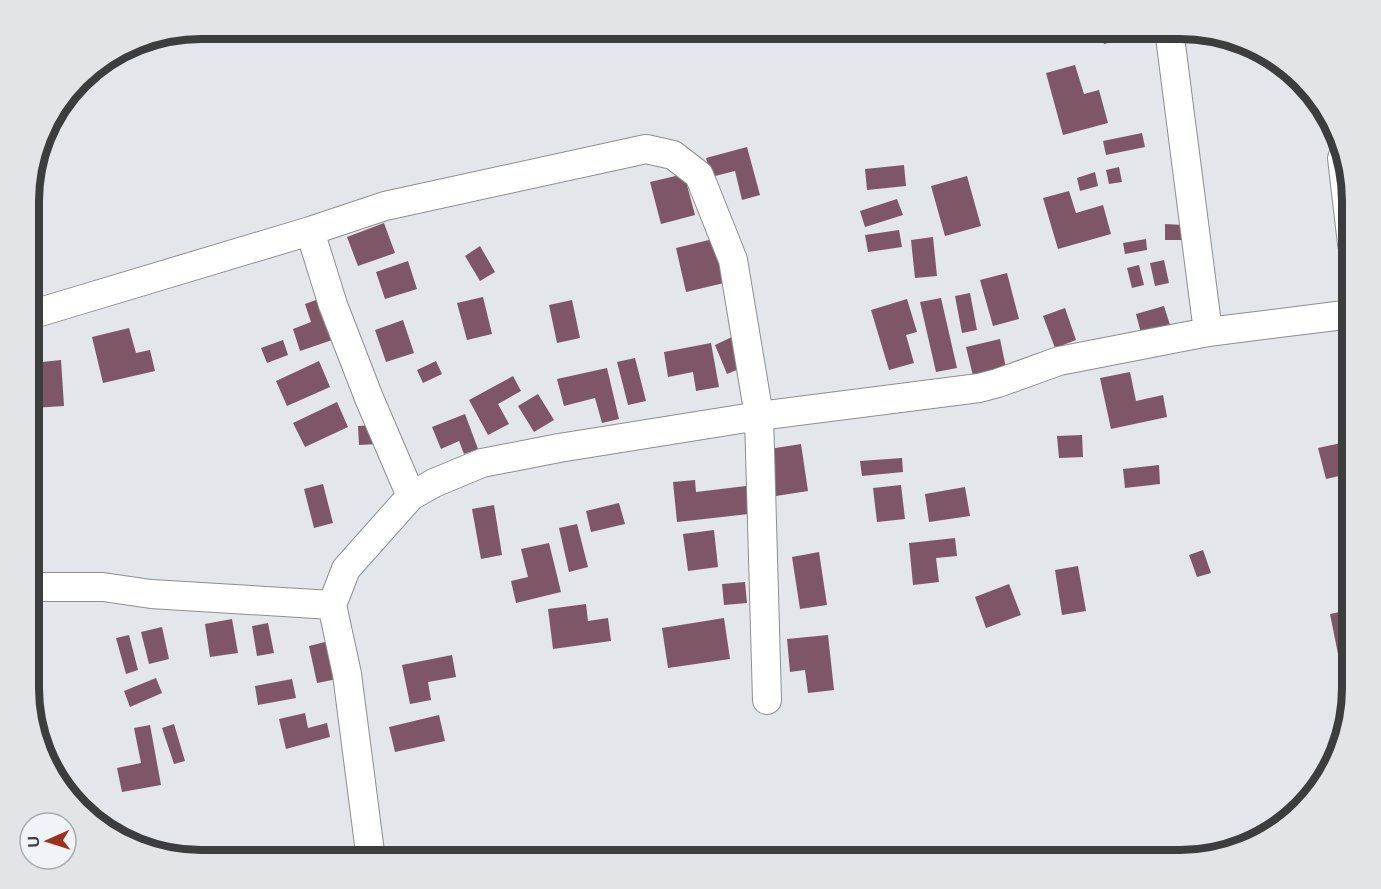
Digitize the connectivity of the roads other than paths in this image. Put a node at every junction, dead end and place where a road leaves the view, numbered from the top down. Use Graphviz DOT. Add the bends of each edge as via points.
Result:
graph roads {
  1 [pos="1170,39"];
  2 [pos="310,231"];
  3 [pos="39,312"];
  4 [pos="1342,315"];
  5 [pos="1208,332"];
  6 [pos="759,416"];
  7 [pos="411,496"];
  8 [pos="39,587"];
  9 [pos="332,605"];
  10 [pos="767,700"];
  11 [pos="370,850"];
  1 -- 5 [label="street"];
  2 -- 3 [label="street"];
  2 -- 6 [label="street" via="385,206 646,149 673,155 699,174 733,260"];
  2 -- 7 [label="street" via="333,305"];
  4 -- 5 [label="street"];
  5 -- 6 [label="street" via="1059,361 979,388"];
  6 -- 7 [label="street" via="482,463"];
  6 -- 10 [label="street"];
  7 -- 9 [label="street" via="346,569"];
  8 -- 9 [label="street" via="103,587 151,594"];
  9 -- 11 [label="street" via="347,674"];
}
